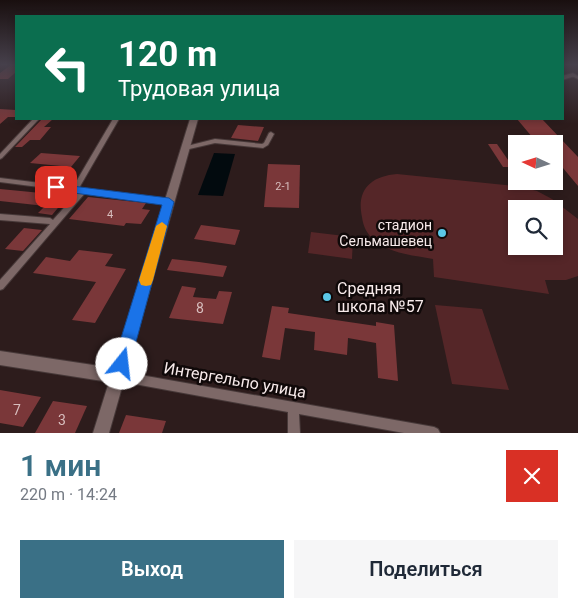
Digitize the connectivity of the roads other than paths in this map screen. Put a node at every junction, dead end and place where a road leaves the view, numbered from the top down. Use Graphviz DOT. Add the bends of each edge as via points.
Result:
graph roads {
  1 [pos="35,120"];
  2 [pos="115,120"];
  3 [pos="194,120"];
  4 [pos="271,134"];
  5 [pos="185,148"];
  6 [pos="0,157"];
  7 [pos="0,180"];
  8 [pos="79,190"];
  9 [pos="169,202"];
  10 [pos="0,217"];
  11 [pos="50,221"];
  12 [pos="0,286"];
  13 [pos="0,358"];
  14 [pos="118,376"];
  15 [pos="294,409"];
  16 [pos="388,429"];
  17 [pos="101,433"];
  18 [pos="294,433"];
  19 [pos="434,433"];
  1 -- 6 [label="street"];
  2 -- 8 [label="street"];
  3 -- 5 [label="main road"];
  4 -- 5 [label="street" via="263,146 215,141"];
  5 -- 9 [label="main road"];
  7 -- 8 [label="street"];
  8 -- 9 [label="street"];
  8 -- 12 [label="street"];
  9 -- 14 [label="main road"];
  10 -- 11 [label="street"];
  13 -- 14 [label="main road, Интергельпо улица"];
  14 -- 15 [label="street, Интергельпо улица"];
  14 -- 17 [label="main road"];
  15 -- 16 [label="street, Интергельпо улица"];
  15 -- 18 [label="street"];
  16 -- 19 [label="street, Интергельпо улица"];
}
